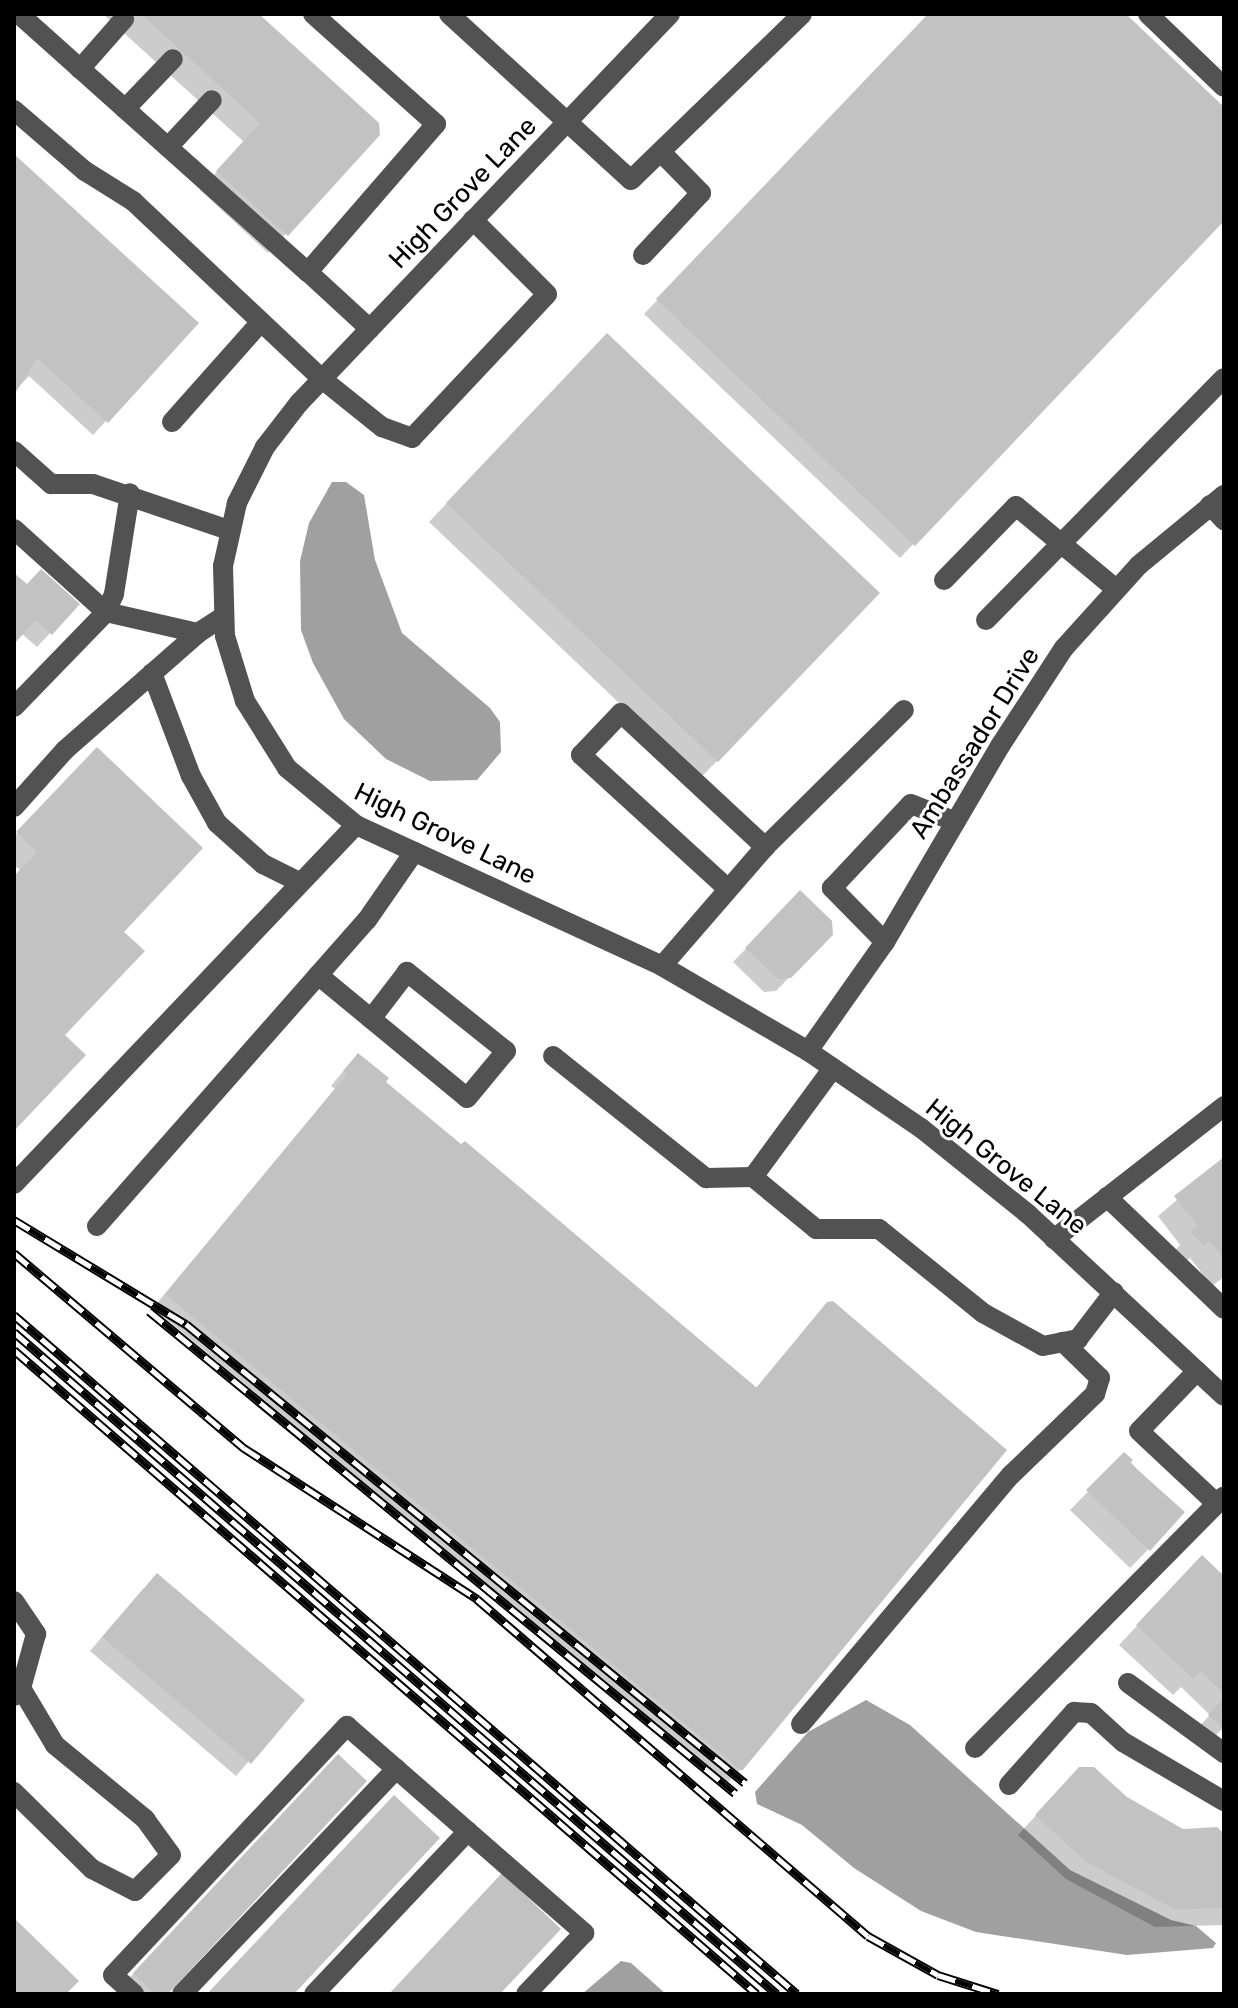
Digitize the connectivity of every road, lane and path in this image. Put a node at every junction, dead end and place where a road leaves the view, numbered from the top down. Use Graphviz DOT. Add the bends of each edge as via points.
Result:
graph roads {
  1 [pos="313,14"];
  2 [pos="449,14"];
  3 [pos="670,14"];
  4 [pos="802,14"];
  5 [pos="1148,14"];
  6 [pos="30,17"];
  7 [pos="124,19"];
  8 [pos="173,59"];
  9 [pos="80,69"];
  10 [pos="1224,87"];
  11 [pos="212,100"];
  12 [pos="125,109"];
  13 [pos="14,110"];
  14 [pos="567,122"];
  15 [pos="168,147"];
  16 [pos="661,152"];
  17 [pos="473,220"];
  18 [pos="643,255"];
  19 [pos="308,272"];
  20 [pos="260,323"];
  21 [pos="370,329"];
  22 [pos="1224,378"];
  23 [pos="322,379"];
  24 [pos="172,422"];
  25 [pos="14,451"];
  26 [pos="130,493"];
  27 [pos="1219,506"];
  28 [pos="14,529"];
  29 [pos="229,530"];
  30 [pos="1062,543"];
  31 [pos="944,580"];
  32 [pos="1116,589"];
  33 [pos="106,612"];
  34 [pos="223,617"];
  35 [pos="986,620"];
  36 [pos="198,633"];
  37 [pos="152,673"];
  38 [pos="14,707"];
  39 [pos="904,710"];
  40 [pos="14,807"];
  41 [pos="956,822"];
  42 [pos="356,825"];
  43 [pos="765,847"];
  44 [pos="414,852"];
  45 [pos="301,883"];
  46 [pos="728,889"];
  47 [pos="885,942"];
  48 [pos="662,966"];
  49 [pos="318,975"];
  50 [pos="371,1019"];
  51 [pos="808,1051"];
  52 [pos="553,1056"];
  53 [pos="833,1068"];
  54 [pos="1224,1106"];
  55 [pos="753,1177"];
  56 [pos="14,1184"];
  57 [pos="1107,1197"];
  58 [pos="97,1226"];
  59 [pos="1054,1239"];
  60 [pos="1114,1292"];
  61 [pos="1224,1309"];
  62 [pos="1063,1342"];
  63 [pos="1197,1371"];
  64 [pos="1224,1396"];
  65 [pos="1220,1500"];
  66 [pos="14,1601"];
  67 [pos="1128,1683"];
  68 [pos="18,1692"];
  69 [pos="801,1724"];
  70 [pos="975,1748"];
  71 [pos="1224,1753"];
  72 [pos="396,1769"];
  73 [pos="1009,1785"];
  74 [pos="14,1792"];
  75 [pos="1223,1800"];
  76 [pos="468,1831"];
  77 [pos="134,1994"];
  78 [pos="182,1994"];
  79 [pos="314,1994"];
  80 [pos="526,1994"];
  1 -- 19 [label="street" via="436,124"];
  2 -- 14 [label="street"];
  3 -- 14 [label="street, High Grove Lane"];
  4 -- 16 [label="street"];
  5 -- 10 [label="street"];
  6 -- 9 [label="street"];
  7 -- 9 [label="street"];
  8 -- 12 [label="street"];
  9 -- 12 [label="street"];
  11 -- 15 [label="street"];
  12 -- 15 [label="street"];
  13 -- 20 [label="street" via="85,171 133,201"];
  14 -- 16 [label="street" via="631,180"];
  14 -- 17 [label="street, High Grove Lane"];
  15 -- 19 [label="street"];
  16 -- 18 [label="street" via="701,193"];
  17 -- 21 [label="street, High Grove Lane"];
  17 -- 23 [label="street" via="547,294 412,438 382,427"];
  19 -- 21 [label="street"];
  20 -- 23 [label="street"];
  20 -- 24 [label="street"];
  21 -- 23 [label="street, High Grove Lane"];
  22 -- 30 [label="street"];
  23 -- 29 [label="street, High Grove Lane" via="265,447"];
  25 -- 26 [label="street" via="51,484 93,484"];
  26 -- 29 [label="street"];
  26 -- 33 [label="street" via="114,594"];
  27 -- 32 [label="street, Ambassador Drive"];
  28 -- 33 [label="street"];
  29 -- 34 [label="street, High Grove Lane"];
  30 -- 31 [label="street" via="1016,506"];
  30 -- 32 [label="street"];
  30 -- 35 [label="street"];
  32 -- 41 [label="street, Ambassador Drive" via="1064,648"];
  33 -- 36 [label="street"];
  33 -- 38 [label="street"];
  34 -- 36 [label="street"];
  34 -- 42 [label="street, High Grove Lane" via="232,667 261,732 309,791"];
  36 -- 37 [label="street"];
  37 -- 40 [label="street" via="65,750"];
  37 -- 45 [label="street" via="191,776 217,823 263,864"];
  39 -- 43 [label="street"];
  41 -- 47 [label="street, Ambassador Drive"];
  41 -- 47 [label="street" via="911,804 832,888"];
  42 -- 44 [label="street, High Grove Lane"];
  42 -- 45 [label="street"];
  43 -- 46 [label="street"];
  43 -- 46 [label="street" via="621,713 581,755"];
  44 -- 48 [label="street, High Grove Lane"];
  44 -- 49 [label="street" via="367,920"];
  45 -- 56 [label="street"];
  46 -- 48 [label="street"];
  47 -- 51 [label="street, Ambassador Drive"];
  48 -- 51 [label="street, High Grove Lane"];
  49 -- 50 [label="street"];
  49 -- 58 [label="street"];
  50 -- 50 [label="street" via="467,1098 506,1051 407,972"];
  51 -- 53 [label="street, High Grove Lane"];
  52 -- 55 [label="street" via="706,1178"];
  53 -- 55 [label="street"];
  53 -- 59 [label="street, High Grove Lane" via="921,1128"];
  54 -- 57 [label="street"];
  55 -- 62 [label="street" via="816,1229 879,1229 983,1313 1043,1346"];
  57 -- 59 [label="street"];
  57 -- 61 [label="street"];
  59 -- 60 [label="street, High Grove Lane"];
  60 -- 62 [label="street" via="1078,1339"];
  60 -- 63 [label="street, High Grove Lane"];
  62 -- 69 [label="street" via="1100,1378 1095,1394 1011,1475"];
  63 -- 64 [label="street, High Grove Lane"];
  63 -- 65 [label="street" via="1139,1431"];
  65 -- 70 [label="street"];
  66 -- 68 [label="street" via="36,1634"];
  67 -- 71 [label="street"];
  68 -- 74 [label="street" via="55,1745 145,1819 171,1855 135,1891 92,1869"];
  72 -- 76 [label="street"];
  72 -- 77 [label="street" via="347,1726 113,1975"];
  72 -- 78 [label="street"];
  73 -- 75 [label="street" via="1074,1712 1091,1713 1123,1742"];
  76 -- 79 [label="street"];
  76 -- 80 [label="street" via="584,1933"];
}
